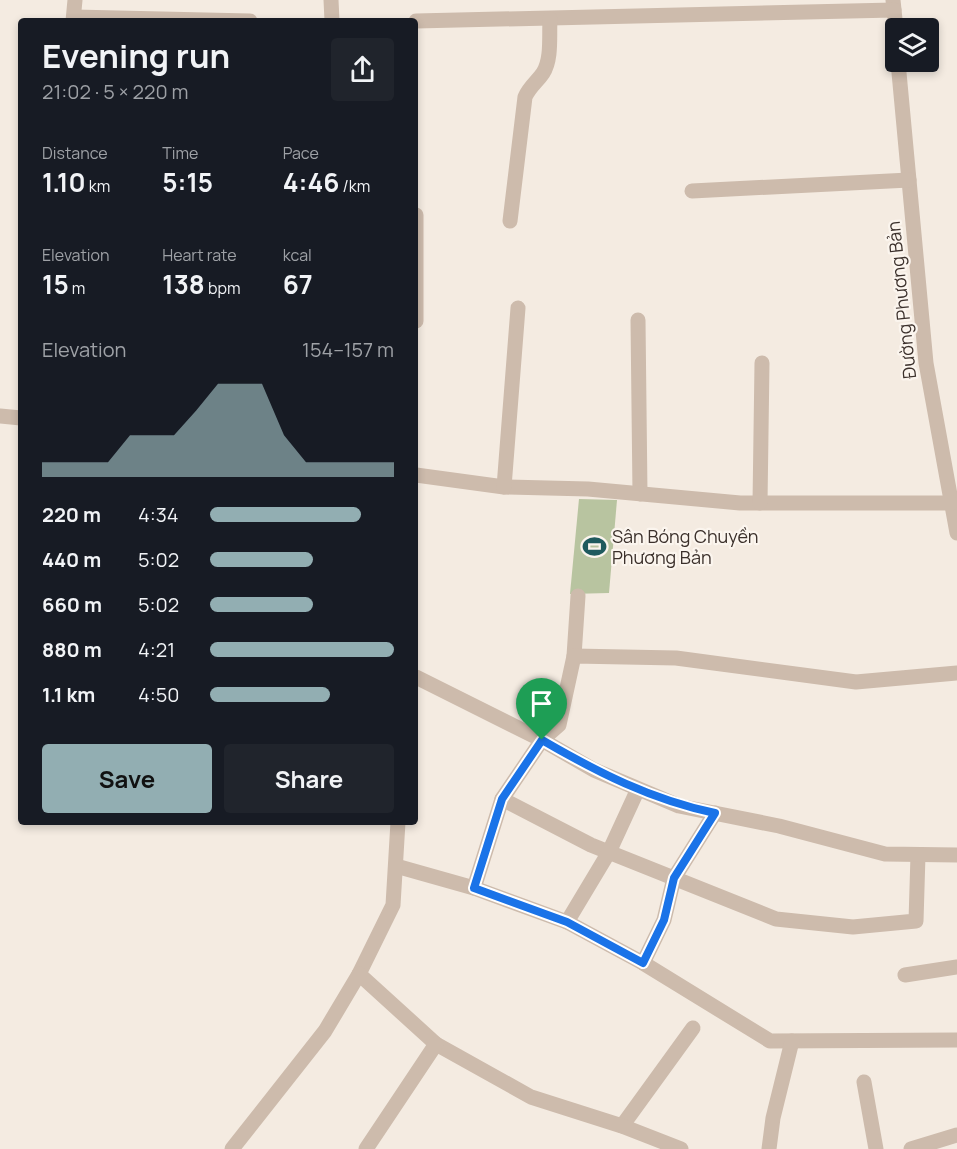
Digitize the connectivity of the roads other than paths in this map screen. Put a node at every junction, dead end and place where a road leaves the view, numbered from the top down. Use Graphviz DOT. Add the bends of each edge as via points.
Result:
graph roads {
  1 [pos="75,0"];
  2 [pos="331,0"];
  3 [pos="631,0"];
  4 [pos="893,5"];
  5 [pos="631,16"];
  6 [pos="74,18"];
  7 [pos="332,18"];
  8 [pos="550,19"];
  9 [pos="418,21"];
  10 [pos="899,72"];
  11 [pos="909,180"];
  12 [pos="692,191"];
  13 [pos="510,221"];
  14 [pos="518,308"];
  15 [pos="638,320"];
  16 [pos="762,363"];
  17 [pos="0,416"];
  18 [pos="18,418"];
  19 [pos="418,476"];
  20 [pos="504,487"];
  21 [pos="640,494"];
  22 [pos="951,502"];
  23 [pos="760,503"];
  24 [pos="957,533"];
  25 [pos="578,596"];
  26 [pos="574,656"];
  27 [pos="957,674"];
  28 [pos="418,678"];
  29 [pos="542,740"];
  30 [pos="638,789"];
  31 [pos="502,799"];
  32 [pos="715,813"];
  33 [pos="398,825"];
  34 [pos="609,852"];
  35 [pos="918,855"];
  36 [pos="957,855"];
  37 [pos="396,866"];
  38 [pos="674,878"];
  39 [pos="474,888"];
  40 [pos="567,922"];
  41 [pos="643,963"];
  42 [pos="957,967"];
  43 [pos="359,974"];
  44 [pos="905,975"];
  45 [pos="693,1028"];
  46 [pos="957,1040"];
  47 [pos="792,1041"];
  48 [pos="436,1044"];
  49 [pos="864,1082"];
  50 [pos="622,1126"];
  51 [pos="957,1135"];
  52 [pos="232,1149"];
  53 [pos="366,1149"];
  54 [pos="681,1149"];
  55 [pos="769,1149"];
  56 [pos="876,1149"];
  57 [pos="910,1149"];
  1 -- 6 [label="street"];
  2 -- 7 [label="street"];
  3 -- 5 [label="street"];
  4 -- 5 [label="street"];
  5 -- 8 [label="street"];
  8 -- 9 [label="street"];
  8 -- 13 [label="street" via="549,58 544,72 525,97"];
  10 -- 11 [label="street, Đường Phương Bản"];
  11 -- 12 [label="street"];
  11 -- 22 [label="street, Đường Phương Bản" via="926,363"];
  14 -- 20 [label="street"];
  15 -- 21 [label="street"];
  16 -- 23 [label="street"];
  17 -- 18 [label="street"];
  19 -- 20 [label="street"];
  20 -- 21 [label="street"];
  21 -- 23 [label="street"];
  22 -- 23 [label="street"];
  22 -- 24 [label="street, Đường Phương Bản"];
  25 -- 26 [label="street"];
  26 -- 27 [label="street" via="676,657 856,682"];
  26 -- 29 [label="street" via="559,725"];
  28 -- 29 [label="street"];
  29 -- 30 [label="street" via="594,770"];
  29 -- 31 [label="street"];
  30 -- 32 [label="street" via="679,806"];
  30 -- 34 [label="street"];
  31 -- 34 [label="street"];
  31 -- 39 [label="street"];
  32 -- 35 [label="street" via="885,854"];
  32 -- 38 [label="street"];
  33 -- 37 [label="street"];
  34 -- 38 [label="street"];
  34 -- 40 [label="street"];
  35 -- 36 [label="street"];
  35 -- 38 [label="street" via="916,921 853,927 776,919"];
  37 -- 39 [label="street"];
  37 -- 43 [label="street" via="393,905"];
  38 -- 41 [label="street" via="664,920"];
  39 -- 40 [label="street"];
  40 -- 41 [label="street"];
  41 -- 47 [label="street" via="770,1041"];
  42 -- 44 [label="street"];
  43 -- 48 [label="street"];
  43 -- 52 [label="street" via="325,1031"];
  45 -- 50 [label="street"];
  46 -- 47 [label="street"];
  47 -- 55 [label="street"];
  48 -- 50 [label="street" via="531,1097"];
  48 -- 53 [label="street"];
  49 -- 56 [label="street"];
  50 -- 54 [label="street"];
  51 -- 57 [label="street"];
}
